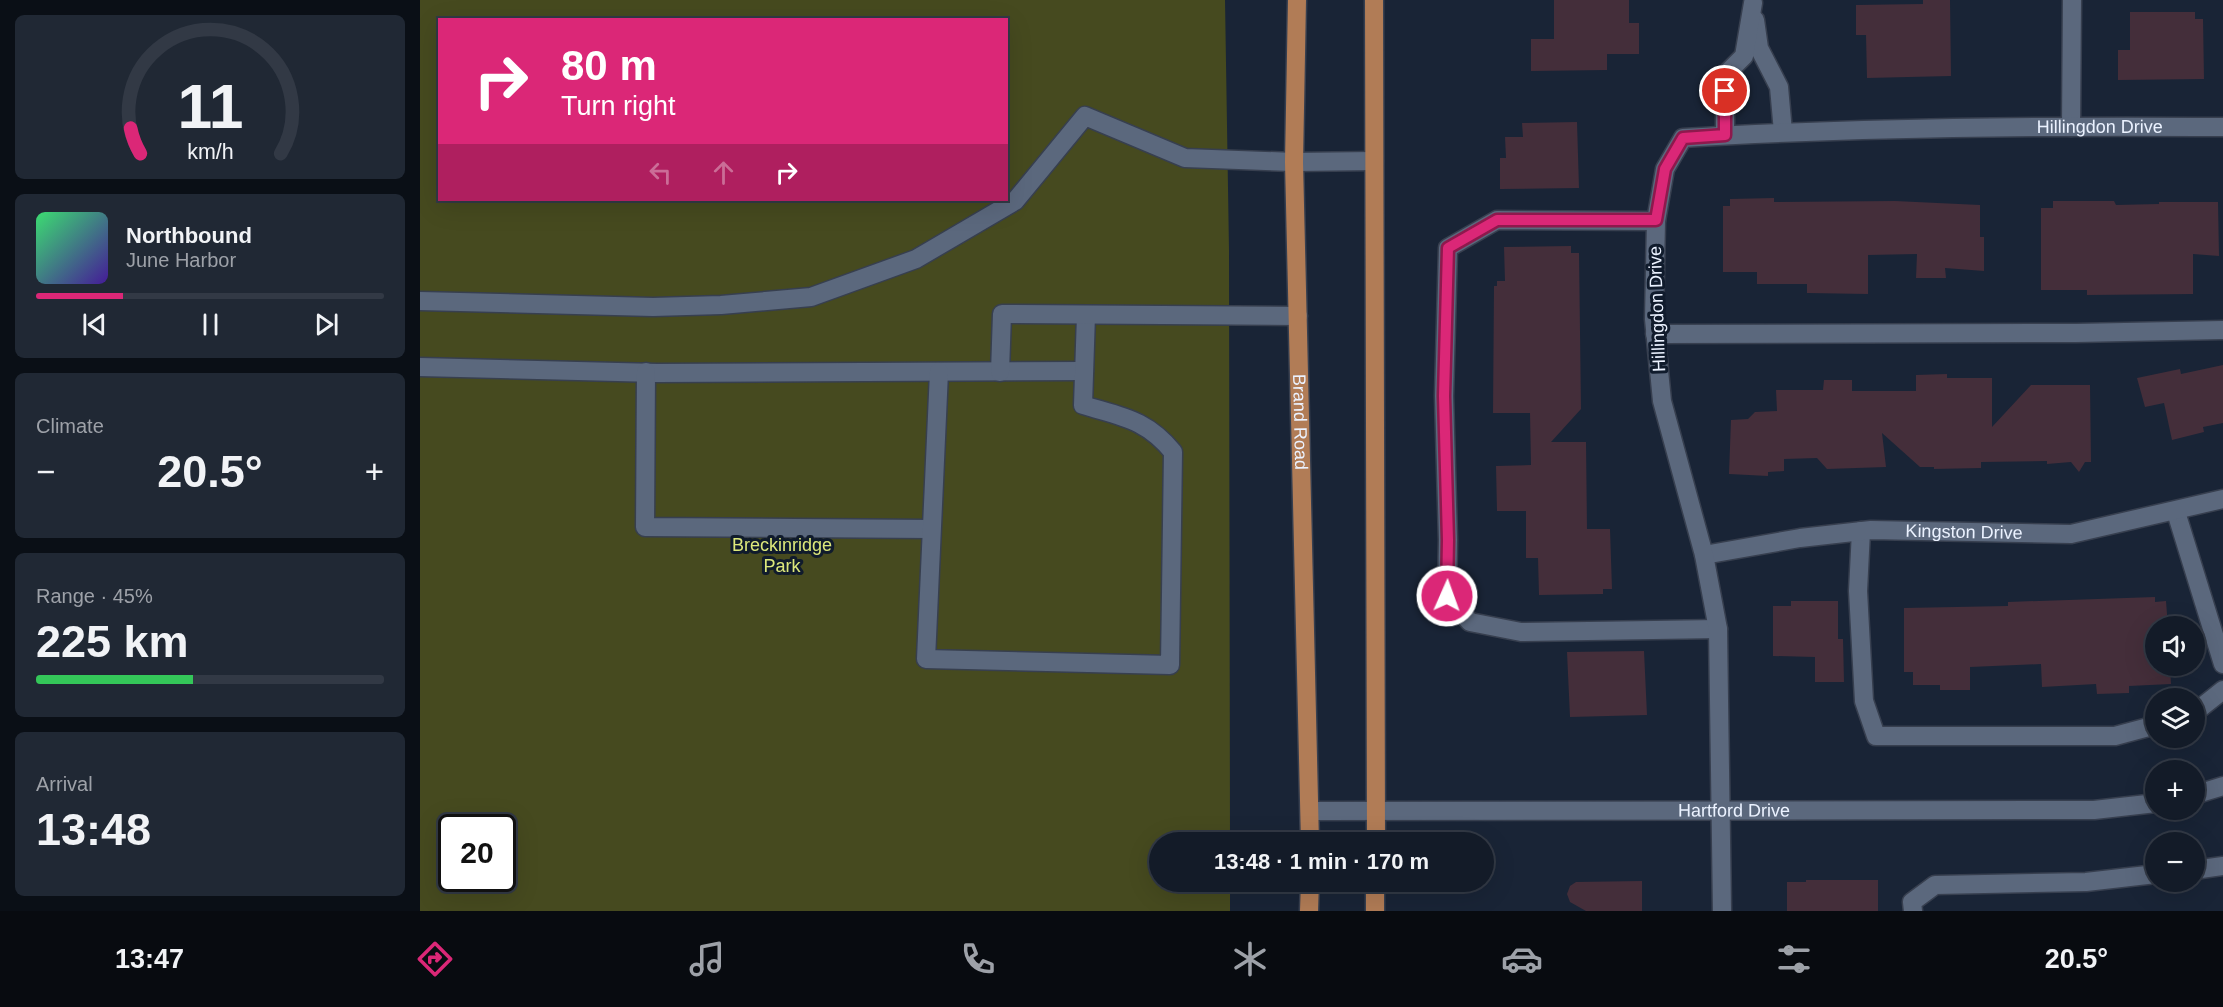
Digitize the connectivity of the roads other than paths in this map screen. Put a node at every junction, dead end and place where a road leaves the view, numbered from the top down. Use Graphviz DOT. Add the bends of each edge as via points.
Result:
graph roads {
  1 [pos="1297,0"];
  2 [pos="1374,0"];
  3 [pos="2072,0"];
  4 [pos="2071,127"];
  5 [pos="2223,127"];
  6 [pos="1783,132"];
  7 [pos="1725,135"];
  8 [pos="1374,161"];
  9 [pos="1294,162"];
  10 [pos="1656,220"];
  11 [pos="420,301"];
  12 [pos="1086,315"];
  13 [pos="1298,316"];
  14 [pos="2223,330"];
  15 [pos="1655,334"];
  16 [pos="420,367"];
  17 [pos="1084,371"];
  18 [pos="646,372"];
  19 [pos="939,372"];
  20 [pos="1000,372"];
  21 [pos="2223,499"];
  22 [pos="2176,512"];
  23 [pos="932,529"];
  24 [pos="1861,531"];
  25 [pos="1704,555"];
  26 [pos="1718,629"];
  27 [pos="2223,664"];
  28 [pos="2223,690"];
  29 [pos="2205,704"];
  30 [pos="2145,728"];
  31 [pos="2223,786"];
  32 [pos="2205,792"];
  33 [pos="2145,804"];
  34 [pos="1720,809"];
  35 [pos="1376,810"];
  36 [pos="1311,811"];
  37 [pos="1310,832"];
  38 [pos="1376,832"];
  39 [pos="2223,867"];
  40 [pos="2205,869"];
  41 [pos="2145,875"];
  42 [pos="1310,892"];
  43 [pos="1375,892"];
  44 [pos="1309,911"];
  45 [pos="1375,911"];
  46 [pos="1722,911"];
  47 [pos="1913,911"];
  1 -- 9 [label="main road, Brand Road"];
  2 -- 8 [label="main road"];
  3 -- 4 [label="street"];
  4 -- 5 [label="street, Hillingdon Drive"];
  4 -- 6 [label="street, Hillingdon Drive"];
  6 -- 7 [label="street, Hillingdon Drive"];
  6 -- 7 [label="street" via="1779,87 1759,48 1752,3 1744,56 1729,71"];
  7 -- 10 [label="street, Hillingdon Drive" via="1683,138 1665,169"];
  8 -- 9 [label="street"];
  8 -- 35 [label="main road"];
  9 -- 11 [label="street" via="1185,158 1085,116 1015,201 916,259 811,297 653,307"];
  9 -- 13 [label="main road, Brand Road"];
  10 -- 15 [label="street, Hillingdon Drive"];
  10 -- 26 [label="street" via="1497,220 1448,248 1444,396 1447,596 1470,622 1521,632"];
  12 -- 13 [label="street"];
  12 -- 17 [label="street"];
  12 -- 20 [label="street" via="1002,314"];
  13 -- 36 [label="main road, Brand Road"];
  14 -- 15 [label="street"];
  15 -- 25 [label="street, Hillingdon Drive" via="1662,401"];
  16 -- 18 [label="street"];
  17 -- 20 [label="street"];
  17 -- 23 [label="street" via="1083,405 1145,424 1173,452 1170,665 926,659"];
  18 -- 19 [label="street"];
  18 -- 23 [label="street" via="645,527"];
  19 -- 20 [label="street"];
  19 -- 23 [label="street"];
  21 -- 22 [label="street, Kingston Drive"];
  22 -- 24 [label="street, Kingston Drive" via="2071,534"];
  22 -- 27 [label="street"];
  24 -- 25 [label="street, Kingston Drive"];
  24 -- 30 [label="street" via="1858,591 1864,701 1876,736 2115,736"];
  25 -- 26 [label="street, Hillingdon Drive"];
  26 -- 34 [label="street, Hillingdon Drive"];
  28 -- 29 [label="street"];
  31 -- 32 [label="street"];
  33 -- 34 [label="street, Hartford Drive" via="2094,810"];
  34 -- 35 [label="street, Hartford Drive"];
  34 -- 46 [label="street, Hillingdon Drive"];
  35 -- 36 [label="street, Hartford Drive"];
  35 -- 38 [label="main road"];
  36 -- 37 [label="main road, Brand Road"];
  39 -- 40 [label="street"];
  41 -- 47 [label="street" via="2086,882 1935,885 1912,902"];
  42 -- 44 [label="main road"];
  43 -- 45 [label="main road"];
}
